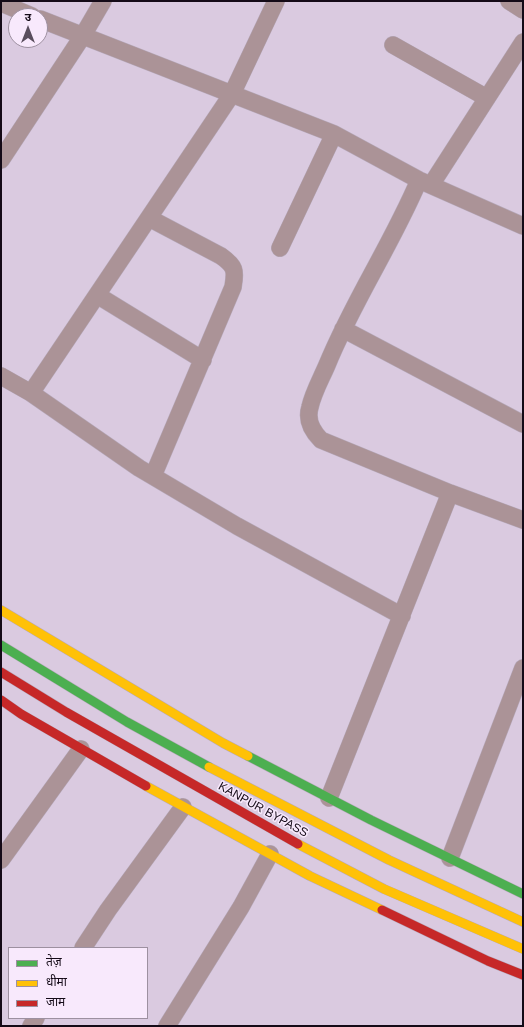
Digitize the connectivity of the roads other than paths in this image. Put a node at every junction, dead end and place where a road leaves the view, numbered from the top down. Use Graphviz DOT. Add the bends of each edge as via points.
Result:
graph roads {
  1 [pos="103,1"];
  2 [pos="276,1"];
  3 [pos="509,1"];
  4 [pos="1,3"];
  5 [pos="13,8"];
  6 [pos="523,10"];
  7 [pos="48,22"];
  8 [pos="82,37"];
  9 [pos="523,42"];
  10 [pos="393,46"];
  11 [pos="232,94"];
  12 [pos="487,98"];
  13 [pos="334,134"];
  14 [pos="1,160"];
  15 [pos="425,182"];
  16 [pos="149,218"];
  17 [pos="523,226"];
  18 [pos="280,248"];
  19 [pos="97,295"];
  20 [pos="343,329"];
  21 [pos="203,360"];
  22 [pos="1,376"];
  23 [pos="31,394"];
  24 [pos="523,424"];
  25 [pos="153,476"];
  26 [pos="450,493"];
  27 [pos="523,520"];
  28 [pos="1,610"];
  29 [pos="402,616"];
  30 [pos="1,645"];
  31 [pos="523,668"];
  32 [pos="1,672"];
  33 [pos="1,700"];
  34 [pos="81,749"];
  35 [pos="328,798"];
  36 [pos="183,807"];
  37 [pos="270,854"];
  38 [pos="450,858"];
  39 [pos="1,860"];
  40 [pos="523,894"];
  41 [pos="523,922"];
  42 [pos="84,947"];
  43 [pos="523,949"];
  44 [pos="523,975"];
  45 [pos="167,1026"];
  1 -- 8 [label="street"];
  2 -- 11 [label="street"];
  3 -- 6 [label="street"];
  4 -- 5 [label="street"];
  7 -- 8 [label="street"];
  8 -- 11 [label="street"];
  8 -- 14 [label="street"];
  9 -- 12 [label="street"];
  10 -- 12 [label="street"];
  11 -- 13 [label="street"];
  11 -- 16 [label="street"];
  12 -- 15 [label="street"];
  13 -- 15 [label="street"];
  13 -- 18 [label="street"];
  15 -- 17 [label="street"];
  15 -- 20 [label="street"];
  16 -- 19 [label="street"];
  16 -- 21 [label="street" via="221,256 231,263 235,273 233,287"];
  19 -- 21 [label="street"];
  19 -- 23 [label="street"];
  20 -- 24 [label="street"];
  20 -- 26 [label="street" via="310,407 309,419 314,432 321,440"];
  21 -- 25 [label="street"];
  22 -- 23 [label="street"];
  23 -- 25 [label="street"];
  25 -- 29 [label="street" via="237,526"];
  26 -- 27 [label="street"];
  26 -- 29 [label="street"];
  28 -- 35 [label="main road" via="223,743"];
  29 -- 35 [label="street"];
  30 -- 41 [label="main road, KANPUR BYPASS" via="59,682 260,796 430,880"];
  31 -- 38 [label="street"];
  32 -- 43 [label="main road, KANPUR BYPASS" via="272,830 384,889"];
  33 -- 34 [label="main road" via="20,714"];
  34 -- 36 [label="main road"];
  34 -- 39 [label="street"];
  35 -- 38 [label="main road"];
  36 -- 37 [label="main road"];
  36 -- 42 [label="street"];
  37 -- 44 [label="main road" via="310,876"];
  37 -- 45 [label="street" via="241,907"];
  38 -- 40 [label="main road"];
}
